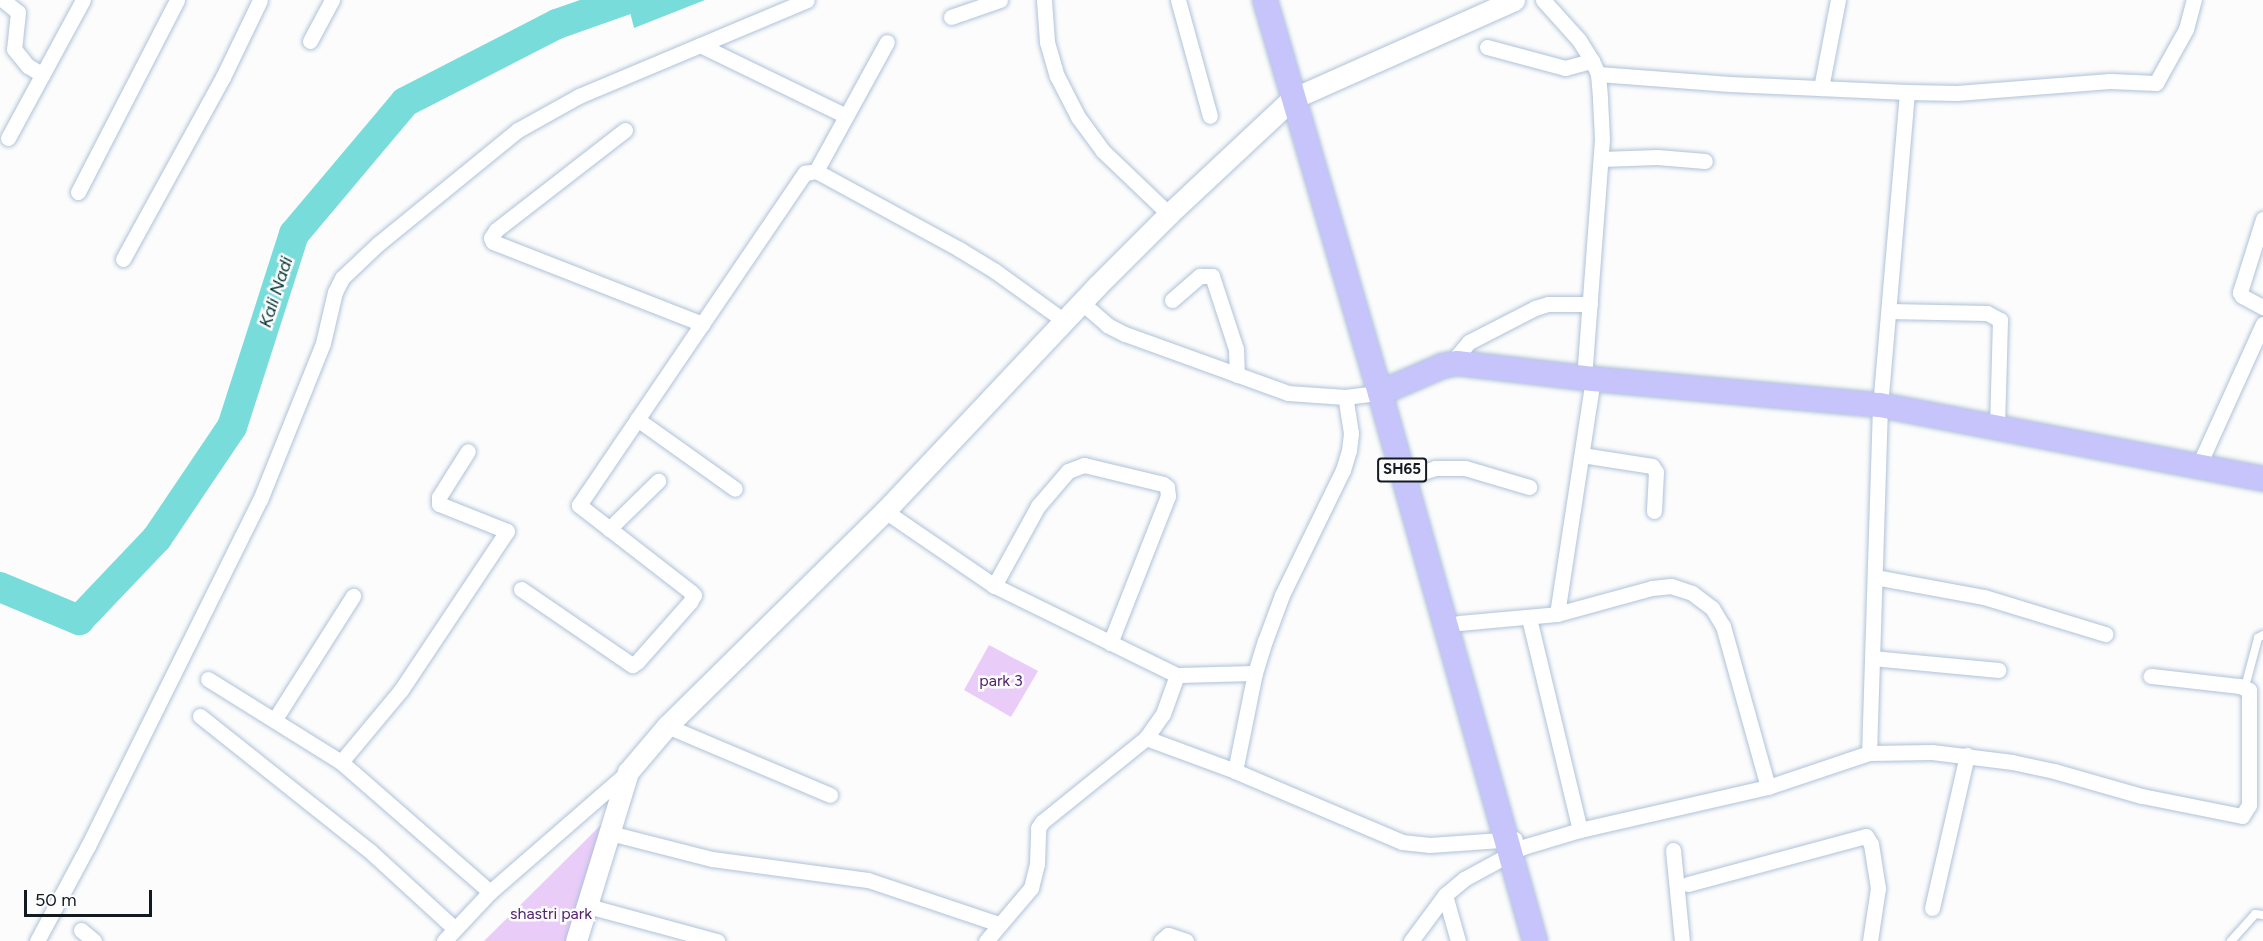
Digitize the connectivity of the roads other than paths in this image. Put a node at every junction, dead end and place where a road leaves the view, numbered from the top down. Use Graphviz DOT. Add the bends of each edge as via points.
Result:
graph roads {
  1 [pos="3,0"];
  2 [pos="83,0"];
  3 [pos="177,0"];
  4 [pos="260,0"];
  5 [pos="332,0"];
  6 [pos="807,0"];
  7 [pos="1000,0"];
  8 [pos="1044,0"];
  9 [pos="1178,0"];
  10 [pos="1265,0"];
  11 [pos="1281,0"];
  12 [pos="1514,0"];
  13 [pos="1543,0"];
  14 [pos="1838,0"];
  15 [pos="2194,0"];
  16 [pos="951,17"];
  17 [pos="310,41"];
  18 [pos="887,42"];
  19 [pos="700,45"];
  20 [pos="1486,46"];
  21 [pos="1595,68"];
  22 [pos="43,75"];
  23 [pos="1821,88"];
  24 [pos="1907,92"];
  25 [pos="1299,95"];
  26 [pos="846,116"];
  27 [pos="1210,116"];
  28 [pos="625,130"];
  29 [pos="8,138"];
  30 [pos="1601,159"];
  31 [pos="1705,161"];
  32 [pos="816,171"];
  33 [pos="78,192"];
  34 [pos="1169,214"];
  35 [pos="2263,219"];
  36 [pos="123,259"];
  37 [pos="1172,300"];
  38 [pos="1081,302"];
  39 [pos="1590,304"];
  40 [pos="2263,307"];
  41 [pos="1888,311"];
  42 [pos="1063,320"];
  43 [pos="702,324"];
  44 [pos="2263,324"];
  45 [pos="1457,363"];
  46 [pos="1237,375"];
  47 [pos="1589,379"];
  48 [pos="1386,390"];
  49 [pos="1345,397"];
  50 [pos="1880,405"];
  51 [pos="637,419"];
  52 [pos="1997,427"];
  53 [pos="468,451"];
  54 [pos="1582,455"];
  55 [pos="2198,467"];
  56 [pos="1417,474"];
  57 [pos="2263,479"];
  58 [pos="658,481"];
  59 [pos="1529,487"];
  60 [pos="735,489"];
  61 [pos="885,511"];
  62 [pos="1654,511"];
  63 [pos="609,529"];
  64 [pos="1875,577"];
  65 [pos="994,586"];
  66 [pos="521,589"];
  67 [pos="353,596"];
  68 [pos="1557,614"];
  69 [pos="1529,618"];
  70 [pos="1459,623"];
  71 [pos="2105,634"];
  72 [pos="2263,635"];
  73 [pos="1110,643"];
  74 [pos="1872,658"];
  75 [pos="1998,670"];
  76 [pos="1255,673"];
  77 [pos="1177,675"];
  78 [pos="2151,676"];
  79 [pos="208,680"];
  80 [pos="2245,687"];
  81 [pos="200,716"];
  82 [pos="275,719"];
  83 [pos="667,726"];
  84 [pos="1146,738"];
  85 [pos="1869,753"];
  86 [pos="1967,755"];
  87 [pos="341,762"];
  88 [pos="1235,771"];
  89 [pos="628,772"];
  90 [pos="1768,787"];
  91 [pos="830,795"];
  92 [pos="1580,830"];
  93 [pos="610,833"];
  94 [pos="1515,845"];
  95 [pos="1673,850"];
  96 [pos="1688,884"];
  97 [pos="490,892"];
  98 [pos="1445,895"];
  99 [pos="588,906"];
  100 [pos="1932,908"];
  101 [pos="2263,915"];
  102 [pos="999,924"];
  103 [pos="455,929"];
  104 [pos="81,930"];
  105 [pos="37,941"];
  106 [pos="94,941"];
  107 [pos="444,941"];
  108 [pos="576,941"];
  109 [pos="717,941"];
  110 [pos="986,941"];
  111 [pos="1161,941"];
  112 [pos="1186,941"];
  113 [pos="1411,941"];
  114 [pos="1458,941"];
  115 [pos="1535,941"];
  116 [pos="1549,941"];
  117 [pos="1682,941"];
  118 [pos="1870,941"];
  119 [pos="2231,941"];
  1 -- 22 [label="street" via="18,12 14,49 28,66"];
  2 -- 22 [label="street"];
  3 -- 33 [label="street"];
  4 -- 36 [label="street" via="223,77"];
  5 -- 17 [label="street"];
  6 -- 19 [label="street"];
  7 -- 16 [label="street"];
  8 -- 34 [label="street" via="1047,42 1057,76 1078,117 1103,152"];
  9 -- 27 [label="street"];
  10 -- 25 [label="main road, SH65"];
  11 -- 25 [label="main road, SH65"];
  12 -- 25 [label="street"];
  13 -- 21 [label="street" via="1580,40"];
  14 -- 23 [label="street"];
  15 -- 24 [label="street" via="2186,29 2156,83 2110,81 1957,93"];
  18 -- 26 [label="street"];
  19 -- 26 [label="street"];
  19 -- 105 [label="street" via="579,96 518,130 342,278 322,343 260,500"];
  20 -- 21 [label="street" via="1565,68"];
  21 -- 23 [label="street"];
  21 -- 30 [label="street"];
  22 -- 29 [label="street"];
  23 -- 24 [label="street"];
  24 -- 41 [label="street"];
  25 -- 34 [label="street"];
  25 -- 48 [label="main road, SH65"];
  26 -- 32 [label="street"];
  28 -- 43 [label="street" via="496,230 491,238"];
  30 -- 31 [label="street" via="1658,157"];
  30 -- 39 [label="street"];
  32 -- 42 [label="street" via="977,260"];
  32 -- 43 [label="street" via="801,177"];
  34 -- 38 [label="street"];
  35 -- 40 [label="street" via="2241,292"];
  37 -- 46 [label="street" via="1200,276 1212,276 1236,349"];
  38 -- 42 [label="street"];
  38 -- 46 [label="street" via="1107,325 1125,334"];
  39 -- 45 [label="street" via="1548,304 1535,308 1469,342 1458,355"];
  39 -- 47 [label="street"];
  41 -- 50 [label="street"];
  41 -- 52 [label="street" via="1987,313 2000,320"];
  42 -- 61 [label="street"];
  43 -- 51 [label="street"];
  44 -- 55 [label="street"];
  45 -- 47 [label="main road"];
  45 -- 48 [label="main road"];
  46 -- 49 [label="street" via="1288,393"];
  47 -- 50 [label="main road"];
  47 -- 54 [label="street"];
  48 -- 49 [label="street"];
  48 -- 56 [label="main road, SH65"];
  48 -- 94 [label="main road, SH65"];
  49 -- 76 [label="street" via="1351,433 1343,470 1282,595"];
  50 -- 52 [label="main road"];
  50 -- 64 [label="street"];
  51 -- 60 [label="street"];
  51 -- 63 [label="street" via="579,505"];
  52 -- 55 [label="main road"];
  53 -- 87 [label="street" via="439,497 439,504 507,531 401,690"];
  54 -- 62 [label="street" via="1652,466 1656,472"];
  54 -- 68 [label="street"];
  55 -- 57 [label="main road"];
  56 -- 59 [label="street" via="1435,468 1465,468"];
  56 -- 70 [label="main road, SH65"];
  58 -- 63 [label="street"];
  61 -- 65 [label="street"];
  61 -- 83 [label="street"];
  63 -- 66 [label="street" via="693,595 637,662 632,665 623,661"];
  64 -- 71 [label="street" via="1984,597"];
  64 -- 74 [label="street"];
  65 -- 73 [label="street"];
  65 -- 73 [label="street" via="1038,506 1068,471 1084,465 1163,484 1168,496"];
  67 -- 82 [label="street"];
  68 -- 69 [label="street"];
  68 -- 90 [label="street" via="1671,586 1692,593 1712,608 1723,626"];
  69 -- 70 [label="street"];
  69 -- 92 [label="street"];
  70 -- 94 [label="main road, SH65"];
  72 -- 80 [label="lane" via="2258,638"];
  73 -- 77 [label="street"];
  74 -- 75 [label="street"];
  74 -- 85 [label="street"];
  76 -- 77 [label="street"];
  76 -- 88 [label="street"];
  77 -- 84 [label="street" via="1163,714"];
  78 -- 80 [label="street"];
  79 -- 82 [label="street"];
  80 -- 86 [label="street" via="2251,694 2249,805 2242,816 2142,796 2054,771"];
  81 -- 103 [label="street" via="371,852"];
  82 -- 87 [label="street"];
  83 -- 89 [label="street"];
  83 -- 91 [label="street"];
  84 -- 88 [label="street"];
  84 -- 102 [label="street" via="1042,822 1036,837 1036,878"];
  85 -- 86 [label="street"];
  85 -- 90 [label="street"];
  86 -- 100 [label="street"];
  87 -- 97 [label="street"];
  88 -- 94 [label="street" via="1402,842"];
  89 -- 93 [label="street"];
  89 -- 97 [label="street"];
  90 -- 92 [label="street"];
  92 -- 94 [label="street"];
  93 -- 99 [label="street"];
  93 -- 102 [label="street" via="712,859 868,880"];
  94 -- 98 [label="street"];
  94 -- 115 [label="main road, SH65"];
  94 -- 116 [label="main road, SH65"];
  95 -- 117 [label="street"];
  96 -- 118 [label="street" via="1866,836 1871,844 1878,888"];
  97 -- 103 [label="street"];
  98 -- 113 [label="street"];
  98 -- 114 [label="street"];
  99 -- 108 [label="street"];
  99 -- 109 [label="street"];
  101 -- 119 [label="lane" via="2255,914"];
  102 -- 110 [label="street"];
  103 -- 107 [label="street"];
  104 -- 106 [label="street"];
  111 -- 112 [label="street" via="1168,935"];
}
